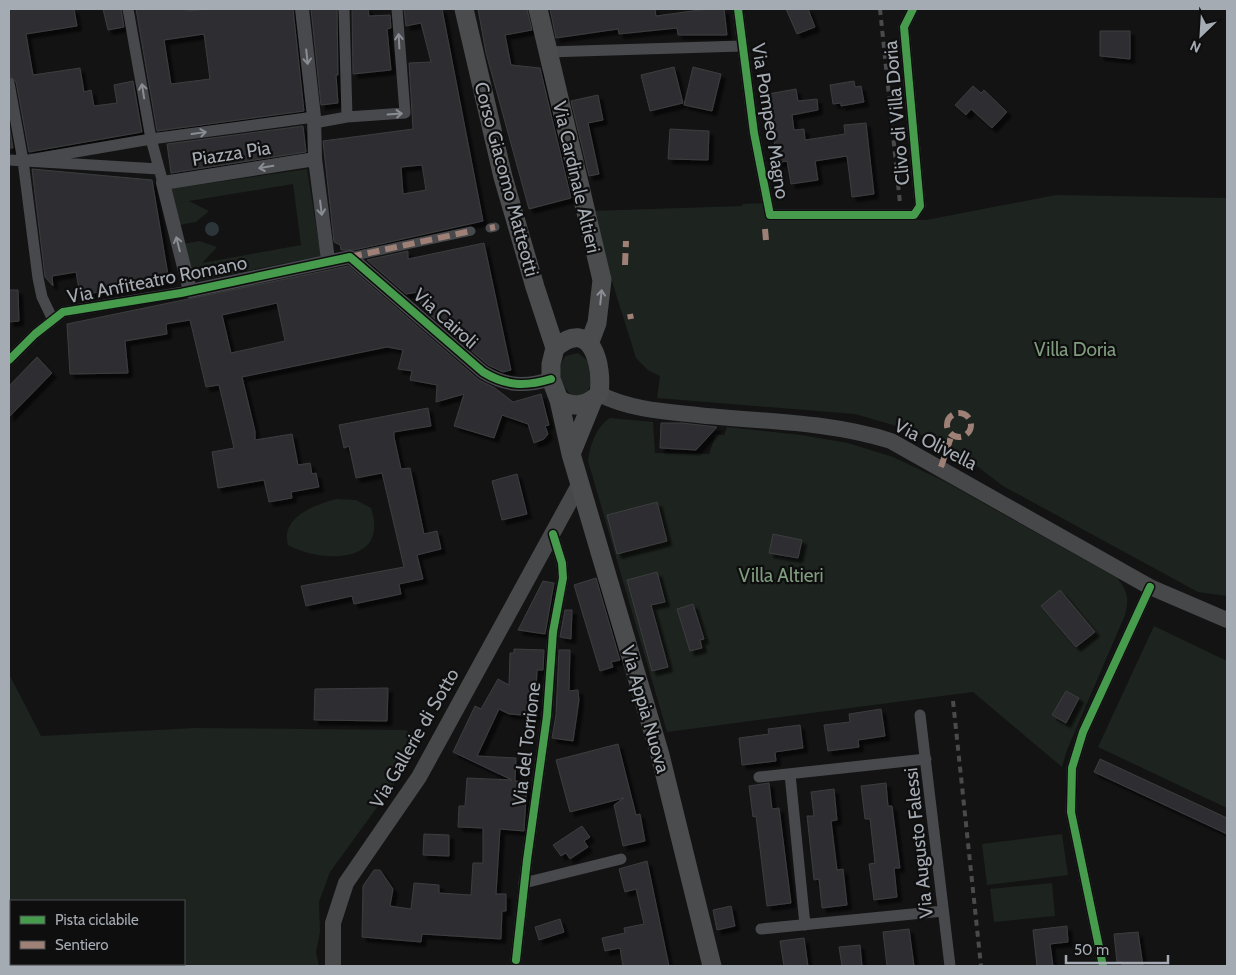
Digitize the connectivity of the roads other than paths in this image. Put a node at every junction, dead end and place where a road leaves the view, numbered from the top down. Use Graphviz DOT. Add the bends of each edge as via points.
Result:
graph roads {
  1 [pos="128,9"];
  2 [pos="302,9"];
  3 [pos="344,9"];
  4 [pos="397,9"];
  5 [pos="464,9"];
  6 [pos="538,9"];
  7 [pos="738,9"];
  8 [pos="913,9"];
  9 [pos="742,46"];
  10 [pos="548,52"];
  11 [pos="9,83"];
  12 [pos="347,118"];
  13 [pos="314,120"];
  14 [pos="151,139"];
  15 [pos="314,159"];
  16 [pos="9,160"];
  17 [pos="23,161"];
  18 [pos="161,176"];
  19 [pos="914,215"];
  20 [pos="471,231"];
  21 [pos="350,257"];
  22 [pos="328,260"];
  23 [pos="190,291"];
  24 [pos="53,320"];
  25 [pos="589,344"];
  26 [pos="555,348"];
  27 [pos="9,360"];
  28 [pos="551,379"];
  29 [pos="596,397"];
  30 [pos="559,400"];
  31 [pos="571,454"];
  32 [pos="580,483"];
  33 [pos="553,534"];
  34 [pos="1150,587"];
  35 [pos="1227,620"];
  36 [pos="920,715"];
  37 [pos="926,759"];
  38 [pos="790,774"];
  39 [pos="759,778"];
  40 [pos="621,859"];
  41 [pos="524,883"];
  42 [pos="943,911"];
  43 [pos="805,925"];
  44 [pos="761,929"];
  45 [pos="516,960"];
  46 [pos="333,966"];
  47 [pos="712,966"];
  48 [pos="950,966"];
  49 [pos="1103,966"];
  14 -- 1 [label="street, one-way"];
  2 -- 13 [label="street, one-way"];
  3 -- 12 [label="street"];
  12 -- 4 [label="street, one-way" via="405,113"];
  5 -- 26 [label="main road, Corso Giacomo Matteotti" via="503,177"];
  6 -- 10 [label="main road, Via Cardinale Altieri"];
  7 -- 9 [label="street, Via Pompeo Magno"];
  8 -- 19 [label="street, Clivo di Villa Doria" via="904,27 920,206"];
  9 -- 10 [label="street"];
  9 -- 19 [label="street, Via Pompeo Magno" via="770,215"];
  25 -- 10 [label="main road, Via Cardinale Altieri, one-way" via="597,323 602,280"];
  11 -- 17 [label="street"];
  12 -- 13 [label="street"];
  14 -- 13 [label="street, one-way"];
  13 -- 15 [label="street"];
  14 -- 17 [label="street"];
  14 -- 18 [label="street"];
  15 -- 18 [label="street, Piazza Pia, one-way"];
  15 -- 22 [label="street, one-way"];
  16 -- 17 [label="street"];
  17 -- 18 [label="street"];
  17 -- 24 [label="street" via="38,278 42,297"];
  23 -- 18 [label="street, one-way"];
  20 -- 21 [label="street"];
  21 -- 22 [label="street"];
  21 -- 28 [label="street, Via Cairoli" via="488,376 517,386"];
  22 -- 23 [label="street, Via Anfiteatro Romano"];
  23 -- 24 [label="street, Via Anfiteatro Romano" via="63,312"];
  24 -- 27 [label="street, Via Anfiteatro Romano"];
  25 -- 26 [label="main road" via="577,338"];
  25 -- 29 [label="main road" via="600,364 601,381"];
  26 -- 28 [label="main road"];
  28 -- 30 [label="main road"];
  29 -- 30 [label="main road" via="579,405"];
  29 -- 31 [label="main road"];
  29 -- 34 [label="main road, Via Olivella" via="623,405 708,417 817,424 892,441"];
  30 -- 31 [label="main road, Via Appia Nuova"];
  31 -- 32 [label="main road, Via Appia Nuova"];
  32 -- 33 [label="main road, Via Gallerie di Sotto"];
  32 -- 47 [label="main road, Via Appia Nuova" via="660,755"];
  33 -- 41 [label="street, Via del Torrione" via="563,578 553,632 547,716"];
  33 -- 46 [label="main road, Via Gallerie di Sotto" via="419,777 346,883 333,923"];
  34 -- 35 [label="main road, Via Olivella"];
  34 -- 49 [label="street" via="1083,732 1072,768 1071,812"];
  36 -- 37 [label="street, Via Augusto Falessi"];
  37 -- 38 [label="street"];
  37 -- 42 [label="street, Via Augusto Falessi"];
  38 -- 39 [label="street"];
  38 -- 43 [label="street"];
  40 -- 41 [label="street"];
  41 -- 45 [label="street, Via del Torrione"];
  42 -- 43 [label="street"];
  42 -- 48 [label="street, Via Augusto Falessi"];
  43 -- 44 [label="street"];
}
